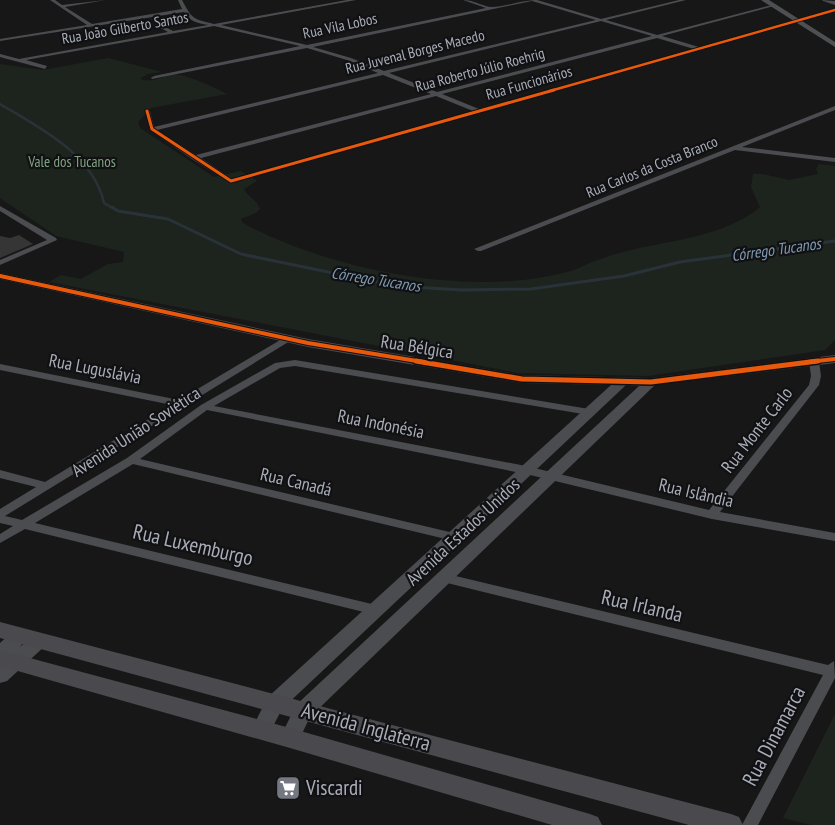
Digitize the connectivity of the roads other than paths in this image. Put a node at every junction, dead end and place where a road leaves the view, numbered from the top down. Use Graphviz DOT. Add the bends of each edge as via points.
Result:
graph roads {
  1 [pos="52,0"];
  2 [pos="104,0"];
  3 [pos="180,0"];
  4 [pos="354,0"];
  5 [pos="465,0"];
  6 [pos="532,0"];
  7 [pos="684,0"];
  8 [pos="764,0"];
  9 [pos="825,0"];
  10 [pos="835,3"];
  11 [pos="61,6"];
  12 [pos="772,6"];
  13 [pos="490,8"];
  14 [pos="185,10"];
  15 [pos="835,10"];
  16 [pos="805,14"];
  17 [pos="600,20"];
  18 [pos="795,20"];
  19 [pos="818,22"];
  20 [pos="157,24"];
  21 [pos="91,25"];
  22 [pos="210,25"];
  23 [pos="172,32"];
  24 [pos="656,36"];
  25 [pos="0,40"];
  26 [pos="833,42"];
  27 [pos="305,46"];
  28 [pos="696,48"];
  29 [pos="0,55"];
  30 [pos="19,60"];
  31 [pos="45,67"];
  32 [pos="384,73"];
  33 [pos="154,78"];
  34 [pos="437,94"];
  35 [pos="835,108"];
  36 [pos="479,111"];
  37 [pos="147,112"];
  38 [pos="152,129"];
  39 [pos="736,147"];
  40 [pos="194,158"];
  41 [pos="835,160"];
  42 [pos="0,208"];
  43 [pos="478,249"];
  44 [pos="0,263"];
  45 [pos="0,276"];
  46 [pos="287,339"];
  47 [pos="835,359"];
  48 [pos="814,361"];
  49 [pos="0,367"];
  50 [pos="651,382"];
  51 [pos="621,383"];
  52 [pos="183,404"];
  53 [pos="205,407"];
  54 [pos="588,412"];
  55 [pos="131,460"];
  56 [pos="526,470"];
  57 [pos="0,474"];
  58 [pos="551,476"];
  59 [pos="47,486"];
  60 [pos="0,514"];
  61 [pos="712,515"];
  62 [pos="0,519"];
  63 [pos="22,525"];
  64 [pos="454,537"];
  65 [pos="835,537"];
  66 [pos="0,539"];
  67 [pos="443,578"];
  68 [pos="376,610"];
  69 [pos="20,635"];
  70 [pos="4,663"];
  71 [pos="834,670"];
  72 [pos="275,703"];
  73 [pos="303,711"];
  74 [pos="261,730"];
  75 [pos="290,738"];
  76 [pos="590,825"];
  77 [pos="731,825"];
  78 [pos="750,825"];
  1 -- 11 [label="street"];
  2 -- 11 [label="street"];
  3 -- 14 [label="street"];
  4 -- 22 [label="street, Rua João Gilberto Santos"];
  5 -- 13 [label="street"];
  6 -- 13 [label="street, Rua Vila Lobos"];
  6 -- 17 [label="street"];
  7 -- 17 [label="street, Rua Juvenal Borges Macedo"];
  8 -- 12 [label="main road"];
  9 -- 10 [label="street"];
  11 -- 21 [label="street"];
  12 -- 18 [label="main road"];
  12 -- 24 [label="street, Rua Roberto Júlio Roehrig"];
  13 -- 27 [label="street, Rua Vila Lobos"];
  14 -- 21 [label="street"];
  14 -- 22 [label="street" via="197,22"];
  15 -- 16 [label="street, Rua Funcionários"];
  16 -- 18 [label="street, Rua Funcionários"];
  16 -- 19 [label="main road"];
  17 -- 24 [label="street"];
  17 -- 32 [label="street, Rua Juvenal Borges Macedo"];
  18 -- 26 [label="main road"];
  18 -- 28 [label="street, Rua Funcionários"];
  20 -- 23 [label="street"];
  21 -- 25 [label="street"];
  22 -- 23 [label="street, Rua João Gilberto Santos"];
  22 -- 27 [label="street"];
  23 -- 30 [label="street, Rua João Gilberto Santos"];
  24 -- 28 [label="street"];
  24 -- 34 [label="street, Rua Roberto Júlio Roehrig"];
  27 -- 32 [label="street"];
  27 -- 33 [label="street, Rua Vila Lobos"];
  28 -- 36 [label="street, Rua Funcionários"];
  29 -- 30 [label="street"];
  30 -- 31 [label="street"];
  32 -- 34 [label="street"];
  32 -- 38 [label="street, Rua Juvenal Borges Macedo"];
  34 -- 36 [label="street"];
  34 -- 40 [label="street, Rua Roberto Júlio Roehrig"];
  35 -- 39 [label="street, Rua Carlos da Costa Branco"];
  36 -- 40 [label="street, Rua Funcionários" via="231,181"];
  37 -- 38 [label="street"];
  38 -- 40 [label="street"];
  39 -- 41 [label="street"];
  39 -- 43 [label="street, Rua Carlos da Costa Branco"];
  42 -- 44 [label="street" via="53,240"];
  45 -- 46 [label="street, Rua Bélgica"];
  46 -- 51 [label="street, Rua Bélgica" via="522,379"];
  46 -- 52 [label="street, Avenida União Soviética"];
  47 -- 48 [label="street, Rua Bélgica"];
  48 -- 50 [label="street, Rua Bélgica"];
  48 -- 61 [label="street, Rua Monte Carlo" via="814,385"];
  49 -- 52 [label="street, Rua Luguslávia"];
  50 -- 51 [label="street, Rua Bélgica"];
  50 -- 58 [label="street, Avenida Estados Unidos"];
  51 -- 54 [label="street, Avenida Estados Unidos"];
  52 -- 59 [label="street, Avenida União Soviética"];
  53 -- 54 [label="street, Avenida União Soviética" via="278,365 295,363"];
  53 -- 55 [label="street, Avenida União Soviética"];
  53 -- 56 [label="street, Rua Indonésia"];
  54 -- 56 [label="street, Avenida Estados Unidos"];
  55 -- 63 [label="street, Avenida União Soviética"];
  55 -- 64 [label="street, Rua Canadá"];
  56 -- 58 [label="street, Rua Indonésia"];
  56 -- 64 [label="street, Avenida Estados Unidos"];
  57 -- 59 [label="street"];
  58 -- 61 [label="street, Rua Islândia"];
  58 -- 67 [label="street, Avenida Estados Unidos"];
  59 -- 60 [label="street, Avenida União Soviética"];
  61 -- 65 [label="street, Rua Islândia"];
  62 -- 63 [label="street, Rua Luxemburgo"];
  63 -- 66 [label="street, Avenida União Soviética"];
  63 -- 68 [label="street, Rua Luxemburgo"];
  64 -- 68 [label="street, Avenida Estados Unidos"];
  67 -- 71 [label="street, Rua Irlanda"];
  67 -- 73 [label="street, Avenida Estados Unidos"];
  68 -- 72 [label="street, Avenida Estados Unidos"];
  69 -- 70 [label="street"];
  69 -- 72 [label="main road, Avenida Inglaterra"];
  70 -- 74 [label="main road, Avenida Inglaterra"];
  71 -- 78 [label="street, Rua Dinamarca"];
  72 -- 73 [label="main road, Avenida Inglaterra"];
  72 -- 74 [label="street, Avenida Estados Unidos"];
  73 -- 75 [label="street"];
  73 -- 77 [label="main road, Avenida Inglaterra"];
  74 -- 75 [label="main road, Avenida Inglaterra"];
  75 -- 76 [label="main road, Avenida Inglaterra"];
}
